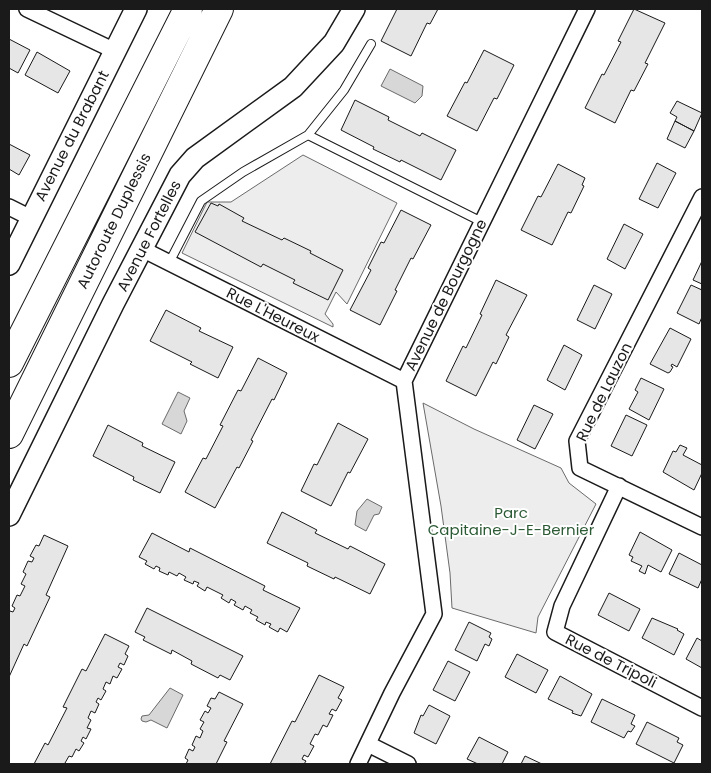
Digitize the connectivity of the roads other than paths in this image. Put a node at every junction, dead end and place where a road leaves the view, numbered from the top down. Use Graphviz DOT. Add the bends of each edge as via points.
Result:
graph roads {
  1 [pos="27,9"];
  2 [pos="136,9"];
  3 [pos="188,9"];
  4 [pos="219,9"];
  5 [pos="233,9"];
  6 [pos="354,9"];
  7 [pos="587,9"];
  8 [pos="371,44"];
  9 [pos="115,51"];
  10 [pos="183,81"];
  11 [pos="308,135"];
  12 [pos="702,196"];
  13 [pos="9,207"];
  14 [pos="31,218"];
  15 [pos="482,222"];
  16 [pos="142,250"];
  17 [pos="169,263"];
  18 [pos="9,264"];
  19 [pos="9,363"];
  20 [pos="404,382"];
  21 [pos="9,434"];
  22 [pos="619,486"];
  23 [pos="9,515"];
  24 [pos="702,527"];
  25 [pos="702,708"];
  26 [pos="368,744"];
  27 [pos="358,764"];
  28 [pos="408,764"];
  1 -- 9 [label="street"];
  2 -- 9 [label="street, Avenue du Brabant"];
  3 -- 19 [label="highway, Autoroute Duplessis"];
  4 -- 10 [label="highway, Autoroute Duplessis"];
  5 -- 10 [label="highway" via="211,48"];
  6 -- 16 [label="street, Avenue Fortelles" via="334,43 293,87 195,158 180,176"];
  7 -- 15 [label="street, Avenue de Bourgogne"];
  8 -- 11 [label="lane" via="344,90"];
  9 -- 14 [label="street, Avenue du Brabant"];
  10 -- 21 [label="highway, Autoroute Duplessis"];
  11 -- 15 [label="lane"];
  11 -- 17 [label="lane" via="243,172 201,201"];
  12 -- 22 [label="street, Rue de Lauzon" via="578,441 580,468"];
  13 -- 14 [label="street"];
  14 -- 18 [label="street, Avenue du Brabant"];
  15 -- 20 [label="street, Avenue de Bourgogne"];
  16 -- 17 [label="street, Rue L'Heureux"];
  16 -- 23 [label="street, Avenue Fortelles"];
  17 -- 20 [label="street, Rue L'Heureux"];
  20 -- 26 [label="street, Avenue de Bourgogne" via="434,614"];
  22 -- 24 [label="street, Rue de Lauzon"];
  22 -- 25 [label="street, Rue de Tripoli" via="562,606 555,632"];
  26 -- 27 [label="street, Avenue de Bourgogne"];
  26 -- 28 [label="street"];
}
